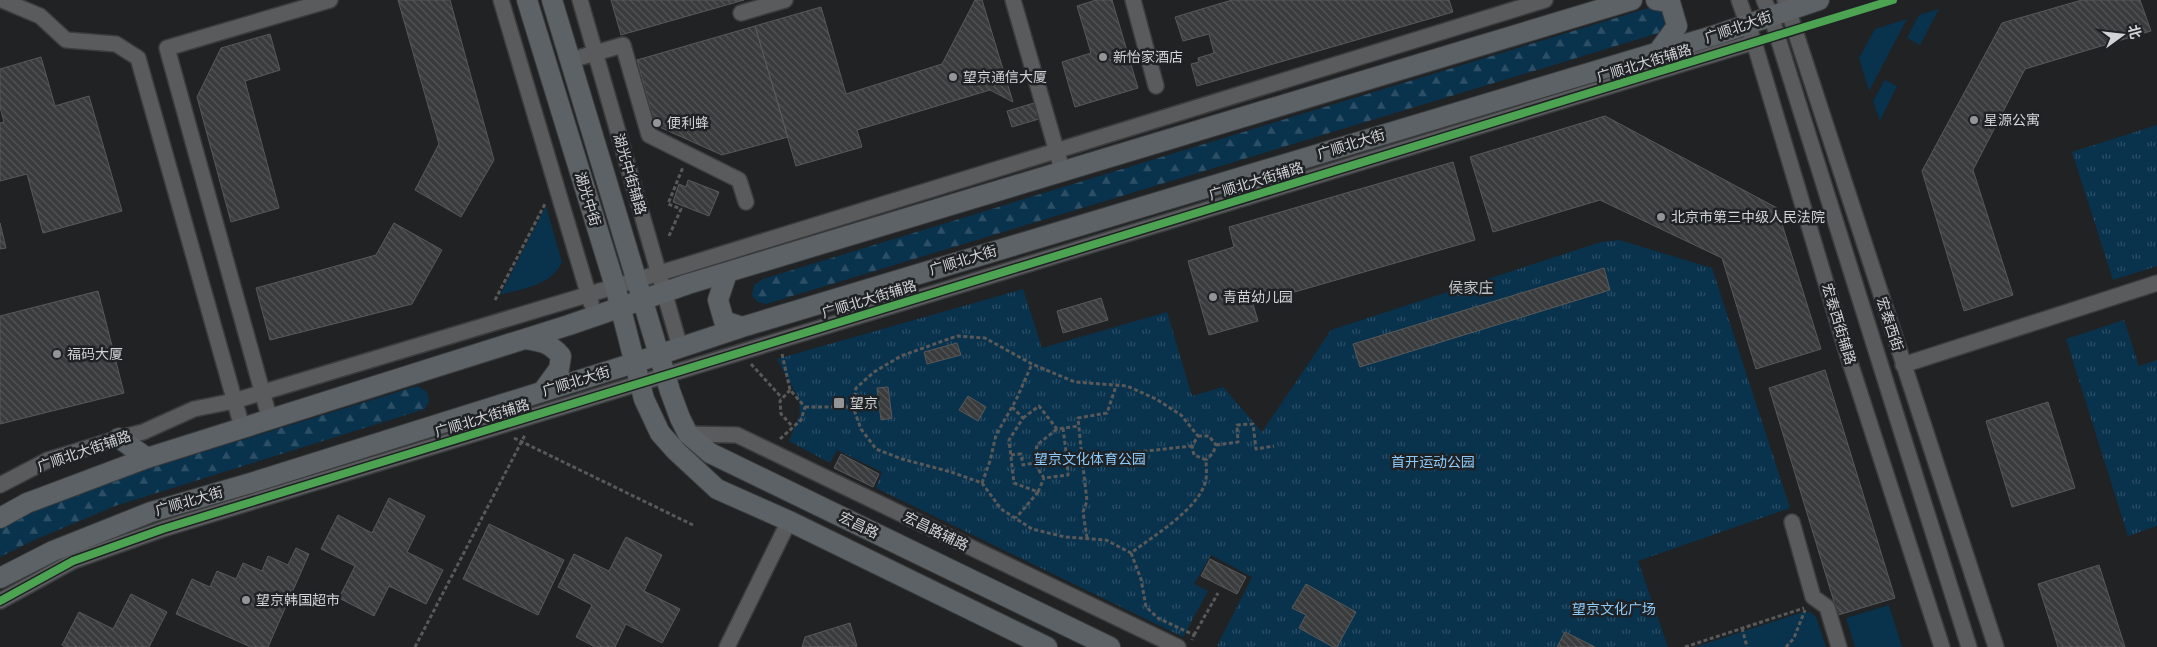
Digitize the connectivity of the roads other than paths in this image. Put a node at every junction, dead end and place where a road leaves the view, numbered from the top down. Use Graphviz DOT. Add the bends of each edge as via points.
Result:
graph roads {
  1 [pos="2,0"];
  2 [pos="330,0"];
  3 [pos="501,0"];
  4 [pos="527,0"];
  5 [pos="552,0"];
  6 [pos="580,0"];
  7 [pos="785,0"];
  8 [pos="1013,0"];
  9 [pos="1132,0"];
  10 [pos="1545,0"];
  11 [pos="1632,0"];
  12 [pos="1656,0"];
  13 [pos="1739,0"];
  14 [pos="1819,0"];
  15 [pos="1777,6"];
  16 [pos="741,12"];
  17 [pos="1750,33"];
  18 [pos="1658,52"];
  19 [pos="595,53"];
  20 [pos="571,60"];
  21 [pos="1156,86"];
  22 [pos="1057,150"];
  23 [pos="1063,173"];
  24 [pos="746,202"];
  25 [pos="727,273"];
  26 [pos="638,280"];
  27 [pos="662,282"];
  28 [pos="2157,283"];
  29 [pos="615,286"];
  30 [pos="588,294"];
  31 [pos="643,299"];
  32 [pos="621,306"];
  33 [pos="595,316"];
  34 [pos="742,327"];
  35 [pos="525,339"];
  36 [pos="680,347"];
  37 [pos="659,354"];
  38 [pos="634,363"];
  39 [pos="1903,364"];
  40 [pos="666,374"];
  41 [pos="543,391"];
  42 [pos="642,391"];
  43 [pos="261,392"];
  44 [pos="234,401"];
  45 [pos="270,420"];
  46 [pos="242,427"];
  47 [pos="688,434"];
  48 [pos="119,438"];
  49 [pos="147,458"];
  50 [pos="0,485"];
  51 [pos="0,518"];
  52 [pos="789,522"];
  53 [pos="1792,522"];
  54 [pos="0,578"];
  55 [pos="0,600"];
  56 [pos="1185,644"];
  57 [pos="727,647"];
  58 [pos="1046,647"];
  59 [pos="1110,647"];
  60 [pos="1839,647"];
  61 [pos="1942,647"];
  62 [pos="1970,647"];
  63 [pos="1996,647"];
  1 -- 44 [label="street" via="40,16 66,40 116,44 138,58"];
  2 -- 43 [label="street" via="167,48"];
  3 -- 30 [label="street"];
  4 -- 29 [label="main road, 湖光中街"];
  5 -- 20 [label="main road, 湖光中街"];
  6 -- 19 [label="street, 湖光中街辅路"];
  7 -- 16 [label="street"];
  8 -- 22 [label="street"];
  9 -- 21 [label="street"];
  10 -- 22 [label="street, 广顺北大街辅路"];
  11 -- 23 [label="main road"];
  12 -- 18 [label="main road" via="1670,2 1677,26"];
  13 -- 17 [label="street, 宏泰西街辅路"];
  14 -- 15 [label="main road, 广顺北大街"];
  15 -- 17 [label="main road, 广顺北大街"];
  15 -- 39 [label="street, 宏泰西街"];
  15 -- 62 [label="street, 宏泰西街"];
  17 -- 18 [label="main road, 广顺北大街"];
  17 -- 40 [label="street, 广顺北大街辅路"];
  17 -- 61 [label="street, 宏泰西街辅路" via="1846,350"];
  18 -- 34 [label="main road, 广顺北大街"];
  19 -- 20 [label="street"];
  19 -- 24 [label="street" via="623,45 649,135 739,180"];
  19 -- 27 [label="street, 湖光中街辅路"];
  20 -- 26 [label="main road, 湖光中街"];
  22 -- 23 [label="street"];
  22 -- 27 [label="street, 广顺北大街辅路"];
  23 -- 25 [label="main road"];
  25 -- 27 [label="main road"];
  25 -- 34 [label="main road" via="718,300 724,321"];
  26 -- 27 [label="street, 广顺北大街辅路"];
  26 -- 29 [label="street, 广顺北大街辅路"];
  26 -- 31 [label="main road, 湖光中街"];
  27 -- 31 [label="main road"];
  27 -- 36 [label="street, 湖光中街辅路"];
  28 -- 39 [label="street"];
  29 -- 30 [label="street, 广顺北大街辅路"];
  29 -- 32 [label="main road, 湖光中街"];
  30 -- 33 [label="street"];
  30 -- 43 [label="street, 广顺北大街辅路"];
  31 -- 32 [label="main road"];
  31 -- 37 [label="main road, 湖光中街"];
  32 -- 33 [label="main road"];
  32 -- 38 [label="main road, 湖光中街"];
  33 -- 35 [label="main road"];
  34 -- 36 [label="main road, 广顺北大街"];
  35 -- 41 [label="main road" via="543,341 561,356 559,370"];
  35 -- 45 [label="main road"];
  36 -- 37 [label="main road, 广顺北大街"];
  37 -- 38 [label="main road, 广顺北大街"];
  37 -- 40 [label="main road, 宏昌路"];
  38 -- 41 [label="main road, 广顺北大街"];
  38 -- 42 [label="main road, 湖光中街"];
  39 -- 63 [label="street, 宏泰西街"];
  40 -- 42 [label="street, 广顺北大街辅路"];
  40 -- 47 [label="main road, 宏昌路"];
  41 -- 54 [label="main road, 广顺北大街" via="151,512 53,551"];
  42 -- 52 [label="main road, 宏昌路" via="660,433 717,489"];
  42 -- 55 [label="street, 广顺北大街辅路" via="163,529 73,561"];
  43 -- 44 [label="street, 广顺北大街辅路"];
  43 -- 45 [label="street"];
  44 -- 46 [label="street"];
  44 -- 48 [label="street, 广顺北大街辅路" via="194,409 143,432"];
  45 -- 46 [label="main road"];
  46 -- 49 [label="main road"];
  47 -- 56 [label="street, 宏昌路辅路" via="737,435"];
  47 -- 59 [label="main road, 宏昌路" via="710,453"];
  48 -- 49 [label="main road"];
  48 -- 50 [label="street, 广顺北大街辅路" via="48,460"];
  49 -- 51 [label="main road" via="27,503"];
  52 -- 57 [label="street"];
  52 -- 58 [label="main road, 宏昌路"];
  53 -- 60 [label="street" via="1813,597 1827,607"];
}
